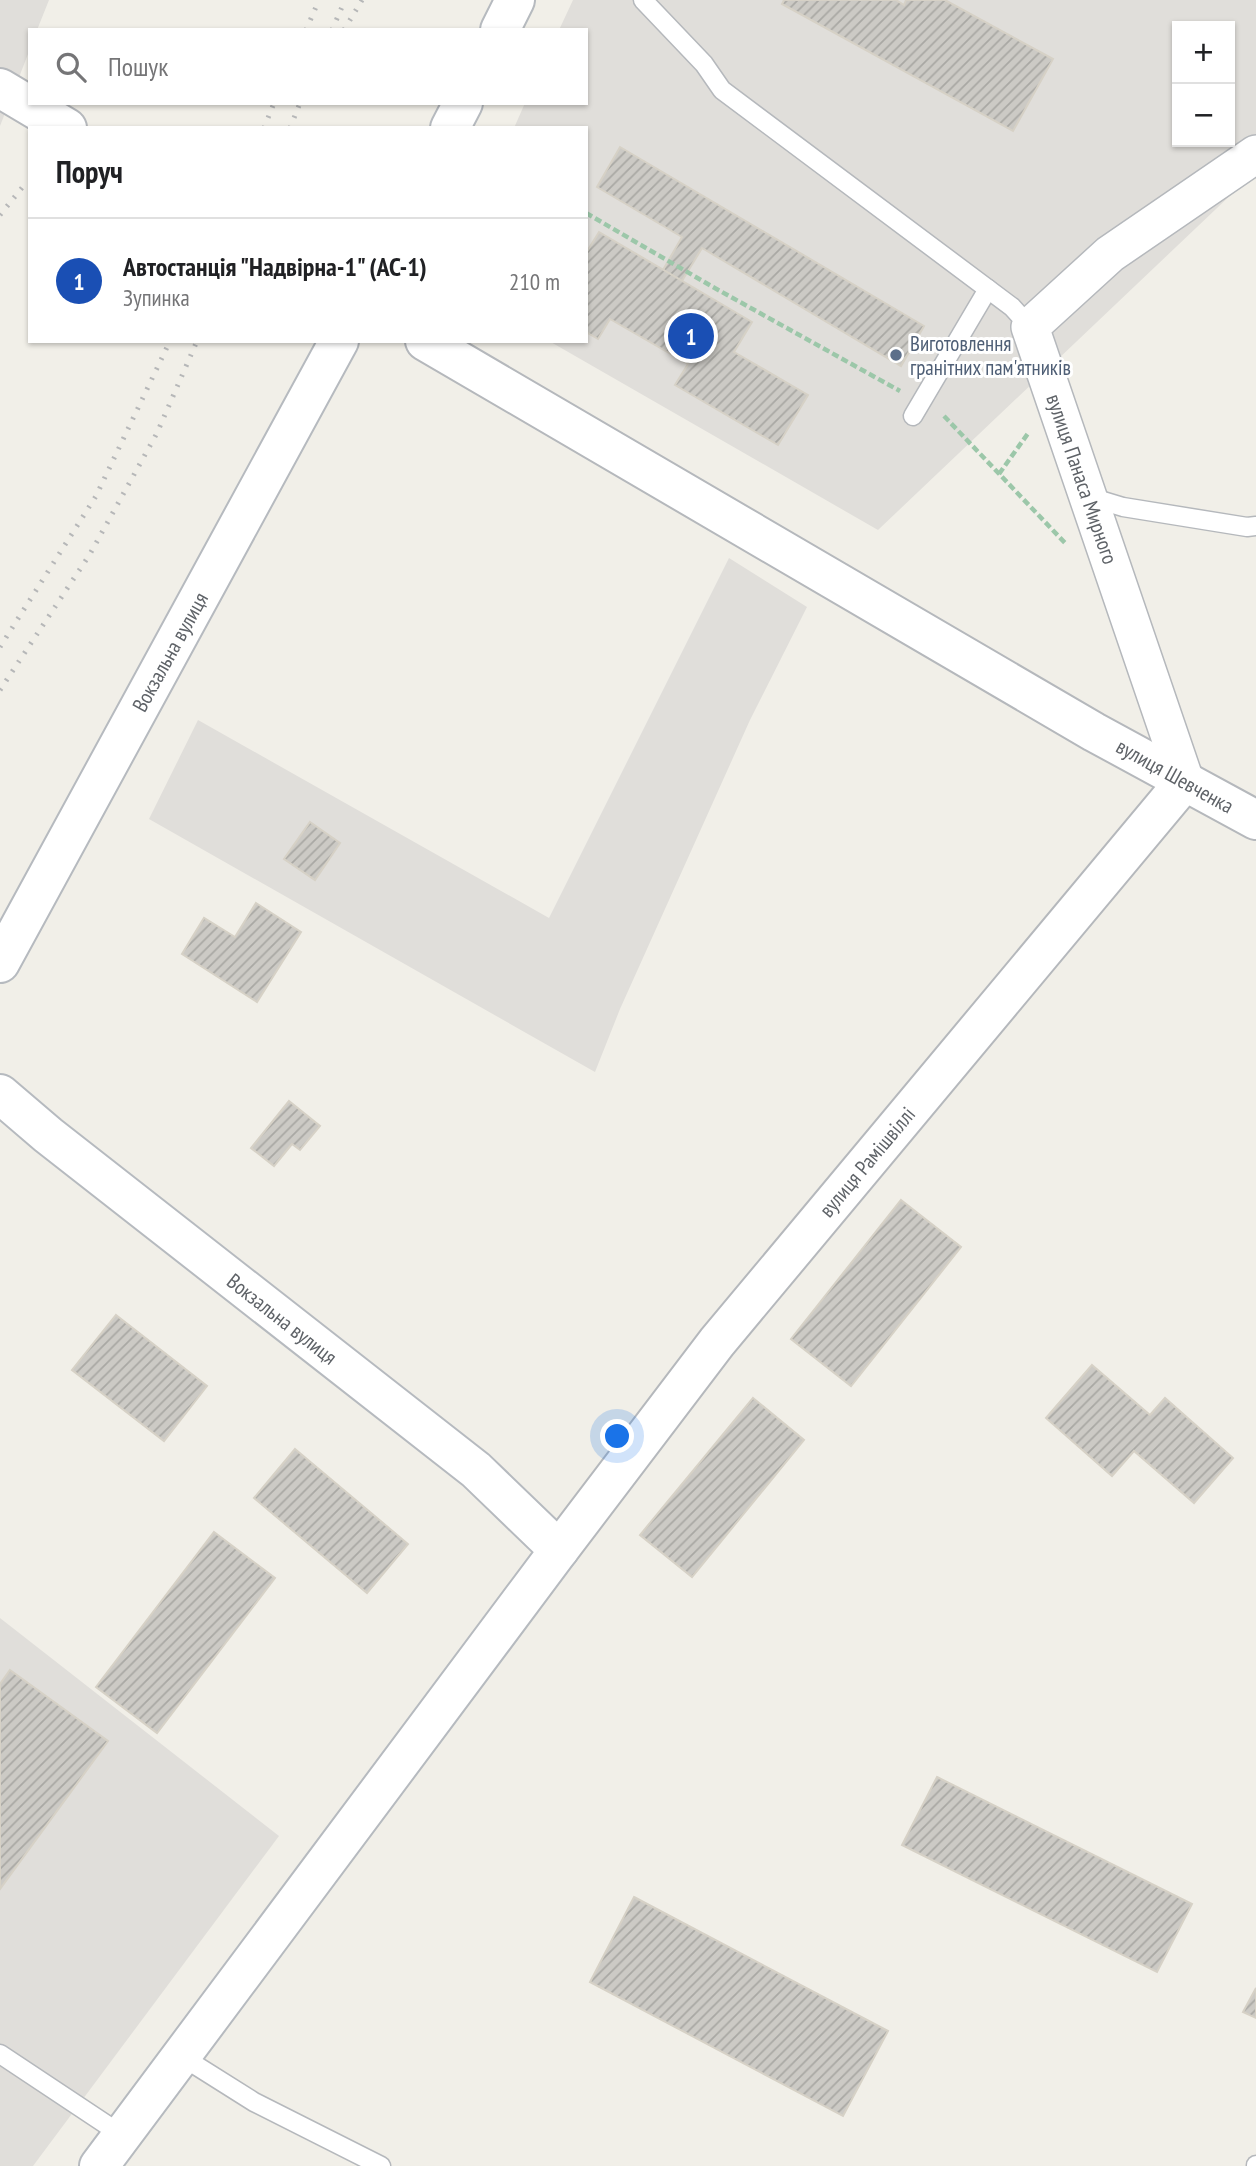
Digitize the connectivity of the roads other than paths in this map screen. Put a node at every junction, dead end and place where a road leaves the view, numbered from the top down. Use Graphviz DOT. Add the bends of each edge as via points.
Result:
graph roads {
  1 [pos="515,0"];
  2 [pos="643,0"];
  3 [pos="501,28"];
  4 [pos="0,88"];
  5 [pos="28,105"];
  6 [pos="28,105"];
  7 [pos="462,105"];
  8 [pos="64,126"];
  9 [pos="451,126"];
  10 [pos="1256,154"];
  11 [pos="988,289"];
  12 [pos="1030,327"];
  13 [pos="338,343"];
  14 [pos="428,343"];
  15 [pos="917,409"];
  16 [pos="1090,497"];
  17 [pos="1256,526"];
  18 [pos="1185,781"];
  19 [pos="1256,820"];
  20 [pos="0,963"];
  21 [pos="0,1094"];
  22 [pos="559,1550"];
  23 [pos="0,2054"];
  24 [pos="181,2056"];
  25 [pos="122,2135"];
  26 [pos="99,2166"];
  27 [pos="381,2166"];
  1 -- 3 [label="main road"];
  2 -- 11 [label="lane" via="704,64 722,90"];
  4 -- 6 [label="main road"];
  5 -- 8 [label="main road"];
  7 -- 9 [label="main road"];
  10 -- 12 [label="street" via="1110,254"];
  11 -- 12 [label="lane"];
  11 -- 15 [label="lane"];
  12 -- 16 [label="street, вулиця Панаса Мирного"];
  13 -- 20 [label="main road, Вокзальна вулиця"];
  14 -- 18 [label="main road, вулиця Шевченка"];
  16 -- 17 [label="lane" via="1123,507"];
  16 -- 18 [label="street, вулиця Панаса Мирного"];
  18 -- 19 [label="main road, вулиця Шевченка"];
  18 -- 22 [label="main road, вулиця Рамішвіллі" via="717,1342"];
  21 -- 22 [label="main road, Вокзальна вулиця" via="475,1470"];
  22 -- 24 [label="main road, вулиця Рамішвіллі"];
  23 -- 25 [label="lane"];
  24 -- 25 [label="main road, вулиця Рамішвіллі"];
  24 -- 27 [label="lane" via="254,2102"];
  25 -- 26 [label="main road, вулиця Рамішвіллі"];
}
